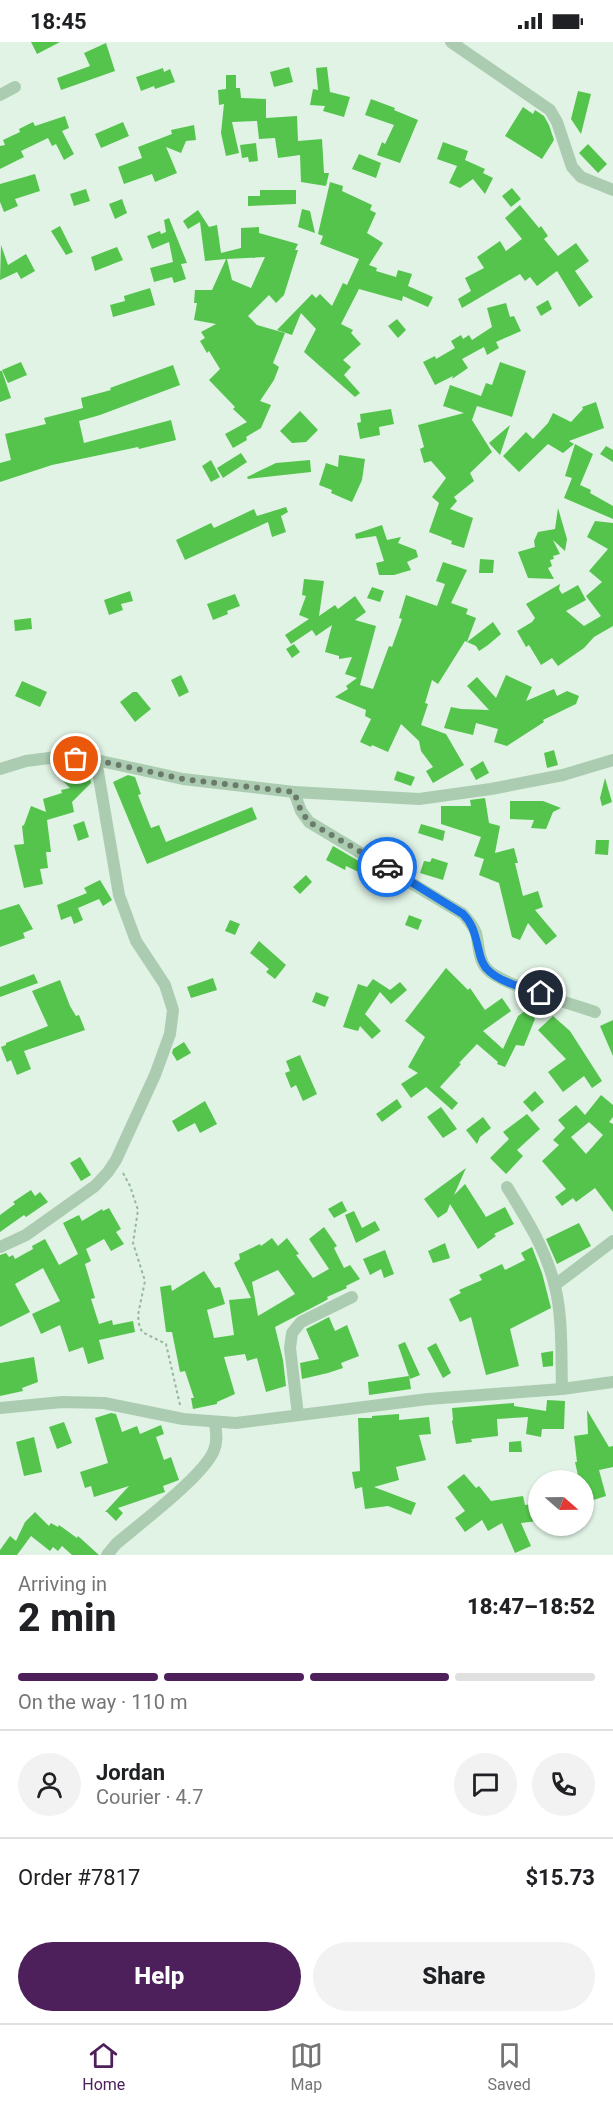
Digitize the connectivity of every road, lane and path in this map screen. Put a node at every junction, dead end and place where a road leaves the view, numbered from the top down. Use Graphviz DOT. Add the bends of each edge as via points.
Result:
graph roads {
  1 [pos="451,42"];
  2 [pos="15,87"];
  3 [pos="0,95"];
  4 [pos="613,190"];
  5 [pos="96,760"];
  6 [pos="613,760"];
  7 [pos="0,770"];
  8 [pos="294,792"];
  9 [pos="595,1012"];
  10 [pos="116,1160"];
  11 [pos="507,1187"];
  12 [pos="613,1241"];
  13 [pos="0,1247"];
  14 [pos="555,1285"];
  15 [pos="352,1298"];
  16 [pos="613,1382"];
  17 [pos="562,1389"];
  18 [pos="0,1408"];
  19 [pos="298,1415"];
  20 [pos="183,1419"];
  21 [pos="214,1423"];
  22 [pos="118,1550"];
  23 [pos="107,1555"];
  1 -- 4 [label="street" via="550,110 572,167 581,177"];
  2 -- 3 [label="street"];
  5 -- 7 [label="street" via="57,757"];
  5 -- 8 [label="street" via="183,779"];
  5 -- 10 [label="street" via="119,894 136,941 165,985 173,1010 170,1034 155,1075"];
  6 -- 8 [label="street" via="563,776 419,799"];
  8 -- 9 [label="street" via="309,822 463,914 476,933 486,968 523,987"];
  10 -- 13 [label="street" via="95,1186 26,1235"];
  10 -- 20 [label="path" via="138,1210 133,1243 145,1287 139,1324 142,1332 166,1344"];
  11 -- 14 [label="street" via="528,1221"];
  12 -- 14 [label="street"];
  14 -- 17 [label="street"];
  15 -- 19 [label="street" via="302,1322 292,1334"];
  16 -- 17 [label="street"];
  17 -- 19 [label="street" via="428,1399"];
  18 -- 20 [label="street" via="62,1402 104,1403"];
  19 -- 21 [label="street"];
  20 -- 21 [label="street"];
  21 -- 22 [label="street" via="216,1443 209,1461"];
  22 -- 23 [label="street"];
}
